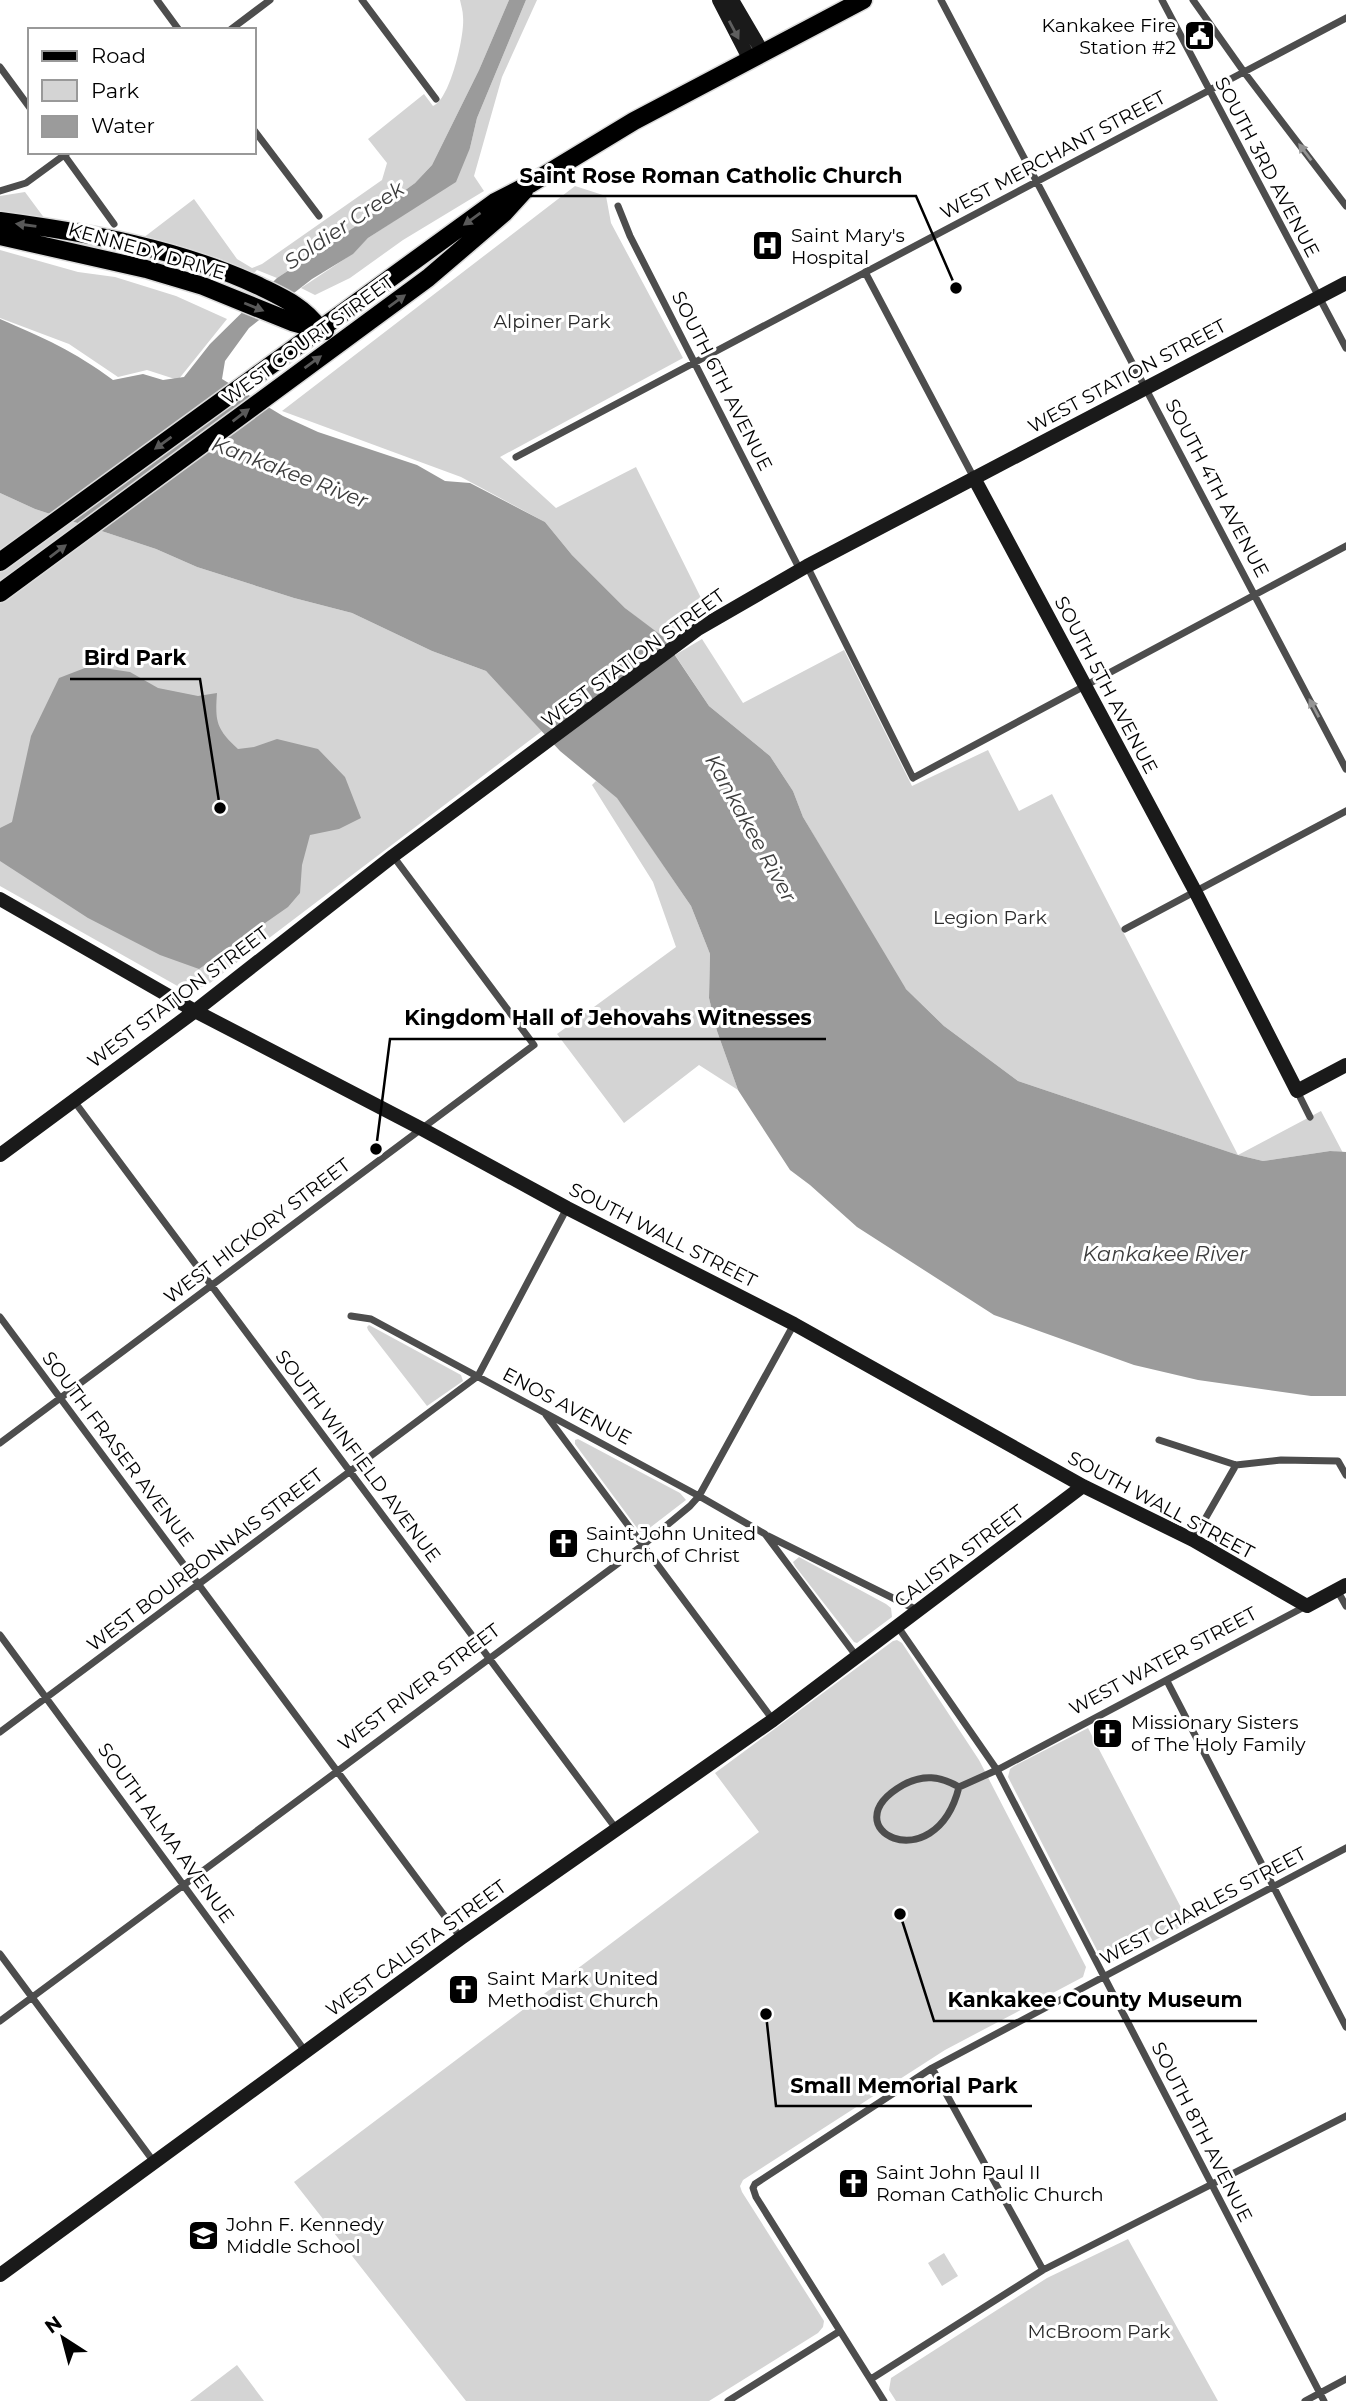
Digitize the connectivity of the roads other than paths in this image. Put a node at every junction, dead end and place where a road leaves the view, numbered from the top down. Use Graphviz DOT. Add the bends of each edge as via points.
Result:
graph roads {
  1 [pos="158,0"];
  2 [pos="270,0"];
  3 [pos="362,0"];
  4 [pos="719,0"];
  5 [pos="732,0"];
  6 [pos="863,0"];
  7 [pos="941,0"];
  8 [pos="1162,0"];
  9 [pos="1193,0"];
  10 [pos="1346,18"];
  11 [pos="178,28"];
  12 [pos="233,28"];
  13 [pos="756,56"];
  14 [pos="0,68"];
  15 [pos="1244,72"];
  16 [pos="1209,90"];
  17 [pos="436,99"];
  18 [pos="28,105"];
  19 [pos="256,133"];
  20 [pos="63,154"];
  21 [pos="65,154"];
  22 [pos="1038,181"];
  23 [pos="530,184"];
  24 [pos="2,191"];
  25 [pos="618,206"];
  26 [pos="1346,206"];
  27 [pos="319,216"];
  28 [pos="0,221"];
  29 [pos="114,224"];
  30 [pos="0,236"];
  31 [pos="865,272"];
  32 [pos="1346,283"];
  33 [pos="1318,297"];
  34 [pos="300,317"];
  35 [pos="319,328"];
  36 [pos="342,340"];
  37 [pos="1346,348"];
  38 [pos="694,362"];
  39 [pos="1146,388"];
  40 [pos="516,457"];
  41 [pos="974,478"];
  42 [pos="1346,546"];
  43 [pos="0,562"];
  44 [pos="803,568"];
  45 [pos="1,592"];
  46 [pos="1255,595"];
  47 [pos="1085,686"];
  48 [pos="1346,769"];
  49 [pos="1346,811"];
  50 [pos="393,856"];
  51 [pos="1195,891"];
  52 [pos="0,899"];
  53 [pos="1125,929"];
  54 [pos="195,1011"];
  55 [pos="1346,1065"];
  56 [pos="1297,1091"];
  57 [pos="74,1100"];
  58 [pos="1310,1117"];
  59 [pos="422,1129"];
  60 [pos="0,1155"];
  61 [pos="567,1208"];
  62 [pos="212,1285"];
  63 [pos="352,1316"];
  64 [pos="0,1317"];
  65 [pos="794,1324"];
  66 [pos="478,1376"];
  67 [pos="60,1398"];
  68 [pos="544,1411"];
  69 [pos="1159,1440"];
  70 [pos="0,1443"];
  71 [pos="1236,1465"];
  72 [pos="350,1472"];
  73 [pos="1346,1475"];
  74 [pos="1083,1486"];
  75 [pos="699,1496"];
  76 [pos="765,1534"];
  77 [pos="1193,1540"];
  78 [pos="643,1545"];
  79 [pos="198,1584"];
  80 [pos="1342,1587"];
  81 [pos="1307,1606"];
  82 [pos="1346,1606"];
  83 [pos="919,1611"];
  84 [pos="898,1627"];
  85 [pos="0,1635"];
  86 [pos="858,1657"];
  87 [pos="489,1658"];
  88 [pos="1167,1681"];
  89 [pos="46,1698"];
  90 [pos="773,1720"];
  91 [pos="0,1732"];
  92 [pos="997,1770"];
  93 [pos="337,1771"];
  94 [pos="959,1787"];
  95 [pos="617,1830"];
  96 [pos="1346,1848"];
  97 [pos="185,1884"];
  98 [pos="1273,1886"];
  99 [pos="461,1938"];
  100 [pos="0,1954"];
  101 [pos="1104,1976"];
  102 [pos="32,1997"];
  103 [pos="0,2021"];
  104 [pos="1346,2027"];
  105 [pos="305,2051"];
  106 [pos="932,2068"];
  107 [pos="1346,2116"];
  108 [pos="154,2162"];
  109 [pos="1212,2186"];
  110 [pos="1043,2270"];
  111 [pos="1,2271"];
  112 [pos="840,2331"];
  113 [pos="871,2379"];
  114 [pos="1346,2379"];
  115 [pos="1320,2392"];
  116 [pos="728,2401"];
  117 [pos="884,2401"];
  118 [pos="1305,2401"];
  119 [pos="1324,2401"];
  1 -- 11 [label="street"];
  2 -- 12 [label="street"];
  3 -- 17 [label="street"];
  4 -- 13 [label="main road, one-way"];
  5 -- 13 [label="main road"];
  6 -- 13 [label="main road, WEST COURT STREET"];
  7 -- 22 [label="street, SOUTH 4TH AVENUE"];
  8 -- 16 [label="street, SOUTH 3RD AVENUE"];
  9 -- 15 [label="street"];
  10 -- 15 [label="street, WEST MERCHANT STREET"];
  13 -- 23 [label="main road, WEST COURT STREET" via="634,121"];
  14 -- 18 [label="street"];
  15 -- 16 [label="street, WEST MERCHANT STREET"];
  26 -- 15 [label="street, one-way"];
  16 -- 22 [label="street, WEST MERCHANT STREET"];
  16 -- 33 [label="street, SOUTH 3RD AVENUE"];
  19 -- 27 [label="street"];
  20 -- 24 [label="street" via="26,183"];
  21 -- 29 [label="street"];
  22 -- 31 [label="street, WEST MERCHANT STREET"];
  22 -- 39 [label="street, SOUTH 4TH AVENUE"];
  23 -- 35 [label="main road, WEST COURT STREET, one-way" via="495,202"];
  36 -- 23 [label="main road, WEST COURT STREET, one-way" via="428,278 504,214"];
  25 -- 38 [label="street, SOUTH 6TH AVENUE"];
  34 -- 28 [label="main road, KENNEDY DRIVE, one-way" via="280,296 235,275 140,245"];
  30 -- 34 [label="main road, KENNEDY DRIVE, one-way" via="106,258"];
  31 -- 38 [label="street, WEST MERCHANT STREET"];
  31 -- 41 [label="street, SOUTH 5TH AVENUE"];
  32 -- 33 [label="main road, WEST STATION STREET"];
  33 -- 37 [label="street, SOUTH 3RD AVENUE"];
  33 -- 39 [label="main road, WEST STATION STREET"];
  34 -- 35 [label="main road, KENNEDY DRIVE"];
  35 -- 36 [label="main road, KENNEDY DRIVE"];
  35 -- 43 [label="main road, WEST COURT STREET, one-way"];
  45 -- 36 [label="main road, WEST COURT STREET, one-way"];
  38 -- 40 [label="street, WEST MERCHANT STREET"];
  38 -- 44 [label="street, SOUTH 6TH AVENUE"];
  39 -- 41 [label="main road, WEST STATION STREET"];
  39 -- 46 [label="street, SOUTH 4TH AVENUE"];
  41 -- 44 [label="main road, WEST STATION STREET"];
  41 -- 47 [label="main road, SOUTH 5TH AVENUE"];
  42 -- 46 [label="street"];
  44 -- 47 [label="street, SOUTH 6TH AVENUE" via="913,778"];
  44 -- 50 [label="main road, WEST STATION STREET" via="698,629"];
  46 -- 47 [label="street"];
  48 -- 46 [label="street, SOUTH 4TH AVENUE, one-way"];
  47 -- 51 [label="main road, SOUTH 5TH AVENUE"];
  49 -- 51 [label="street"];
  50 -- 54 [label="main road, WEST STATION STREET"];
  50 -- 59 [label="street, WEST HICKORY STREET" via="534,1045"];
  51 -- 53 [label="street"];
  51 -- 56 [label="main road, SOUTH 5TH AVENUE"];
  52 -- 54 [label="main road, SOUTH WALL STREET"];
  54 -- 57 [label="main road, WEST STATION STREET"];
  54 -- 59 [label="main road, SOUTH WALL STREET"];
  55 -- 56 [label="main road"];
  56 -- 58 [label="street, SOUTH 5TH AVENUE"];
  57 -- 60 [label="main road, WEST STATION STREET"];
  57 -- 62 [label="street, SOUTH WINFIELD AVENUE"];
  59 -- 61 [label="main road, SOUTH WALL STREET"];
  59 -- 62 [label="street, WEST HICKORY STREET"];
  61 -- 65 [label="main road, SOUTH WALL STREET"];
  61 -- 66 [label="street, WEST BOURBONNAIS STREET"];
  62 -- 67 [label="street, WEST HICKORY STREET"];
  62 -- 72 [label="street, SOUTH WINFIELD AVENUE"];
  63 -- 66 [label="street, ENOS AVENUE" via="371,1319"];
  64 -- 67 [label="street, SOUTH FRASER AVENUE"];
  65 -- 74 [label="main road, SOUTH WALL STREET"];
  65 -- 75 [label="street, WEST RIVER STREET"];
  66 -- 68 [label="street, ENOS AVENUE"];
  66 -- 72 [label="street, WEST BOURBONNAIS STREET"];
  67 -- 70 [label="street, WEST HICKORY STREET"];
  67 -- 79 [label="street, SOUTH FRASER AVENUE"];
  68 -- 75 [label="street, ENOS AVENUE"];
  68 -- 78 [label="street"];
  69 -- 71 [label="street"];
  71 -- 73 [label="street" via="1338,1461"];
  71 -- 77 [label="street"];
  72 -- 79 [label="street, WEST BOURBONNAIS STREET"];
  72 -- 87 [label="street, SOUTH WINFIELD AVENUE"];
  74 -- 77 [label="main road, SOUTH WALL STREET"];
  74 -- 83 [label="main road, CALISTA STREET"];
  75 -- 76 [label="street, ENOS AVENUE"];
  75 -- 78 [label="street, WEST RIVER STREET"];
  76 -- 83 [label="street, ENOS AVENUE"];
  76 -- 86 [label="street, ENOS AVENUE"];
  77 -- 81 [label="main road, SOUTH WALL STREET"];
  78 -- 87 [label="street, WEST RIVER STREET"];
  78 -- 90 [label="street"];
  79 -- 89 [label="street, WEST BOURBONNAIS STREET"];
  79 -- 93 [label="street, SOUTH FRASER AVENUE"];
  80 -- 81 [label="main road, WEST WATER STREET"];
  80 -- 82 [label="street"];
  81 -- 88 [label="street, WEST WATER STREET"];
  83 -- 84 [label="main road, CALISTA STREET"];
  84 -- 86 [label="main road, CALISTA STREET"];
  84 -- 92 [label="street, SOUTH 8TH AVENUE"];
  85 -- 89 [label="street, SOUTH ALMA AVENUE"];
  86 -- 90 [label="main road, WEST CALISTA STREET"];
  87 -- 93 [label="street, WEST RIVER STREET"];
  87 -- 95 [label="street, SOUTH WINFIELD AVENUE"];
  88 -- 92 [label="street, WEST WATER STREET"];
  88 -- 98 [label="street"];
  89 -- 91 [label="street, WEST BOURBONNAIS STREET"];
  89 -- 97 [label="street, SOUTH ALMA AVENUE"];
  90 -- 95 [label="main road, WEST CALISTA STREET"];
  92 -- 94 [label="street, WEST WATER STREET"];
  92 -- 101 [label="street, SOUTH 8TH AVENUE"];
  93 -- 97 [label="street, WEST RIVER STREET"];
  93 -- 99 [label="street, SOUTH FRASER AVENUE"];
  94 -- 94 [label="street" via="934,1777 905,1784 880,1804 879,1825 895,1840 913,1841 945,1822"];
  95 -- 99 [label="main road, WEST CALISTA STREET"];
  96 -- 98 [label="street, WEST CHARLES STREET"];
  97 -- 102 [label="street, WEST RIVER STREET"];
  97 -- 105 [label="street, SOUTH ALMA AVENUE"];
  98 -- 101 [label="street, WEST CHARLES STREET"];
  98 -- 104 [label="street"];
  99 -- 105 [label="main road, WEST CALISTA STREET"];
  100 -- 102 [label="street"];
  101 -- 106 [label="street, WEST CHARLES STREET"];
  101 -- 109 [label="street, SOUTH 8TH AVENUE"];
  102 -- 103 [label="street, WEST RIVER STREET"];
  102 -- 108 [label="street"];
  105 -- 108 [label="main road, WEST CALISTA STREET"];
  106 -- 110 [label="street"];
  106 -- 112 [label="street, WEST CHARLES STREET" via="753,2188"];
  107 -- 109 [label="street"];
  108 -- 111 [label="main road, WEST CALISTA STREET"];
  109 -- 110 [label="street"];
  109 -- 115 [label="street, SOUTH 8TH AVENUE"];
  110 -- 113 [label="street"];
  112 -- 113 [label="street"];
  112 -- 116 [label="street"];
  113 -- 117 [label="street"];
  114 -- 115 [label="street"];
  115 -- 118 [label="street"];
  115 -- 119 [label="street, SOUTH 8TH AVENUE"];
}
